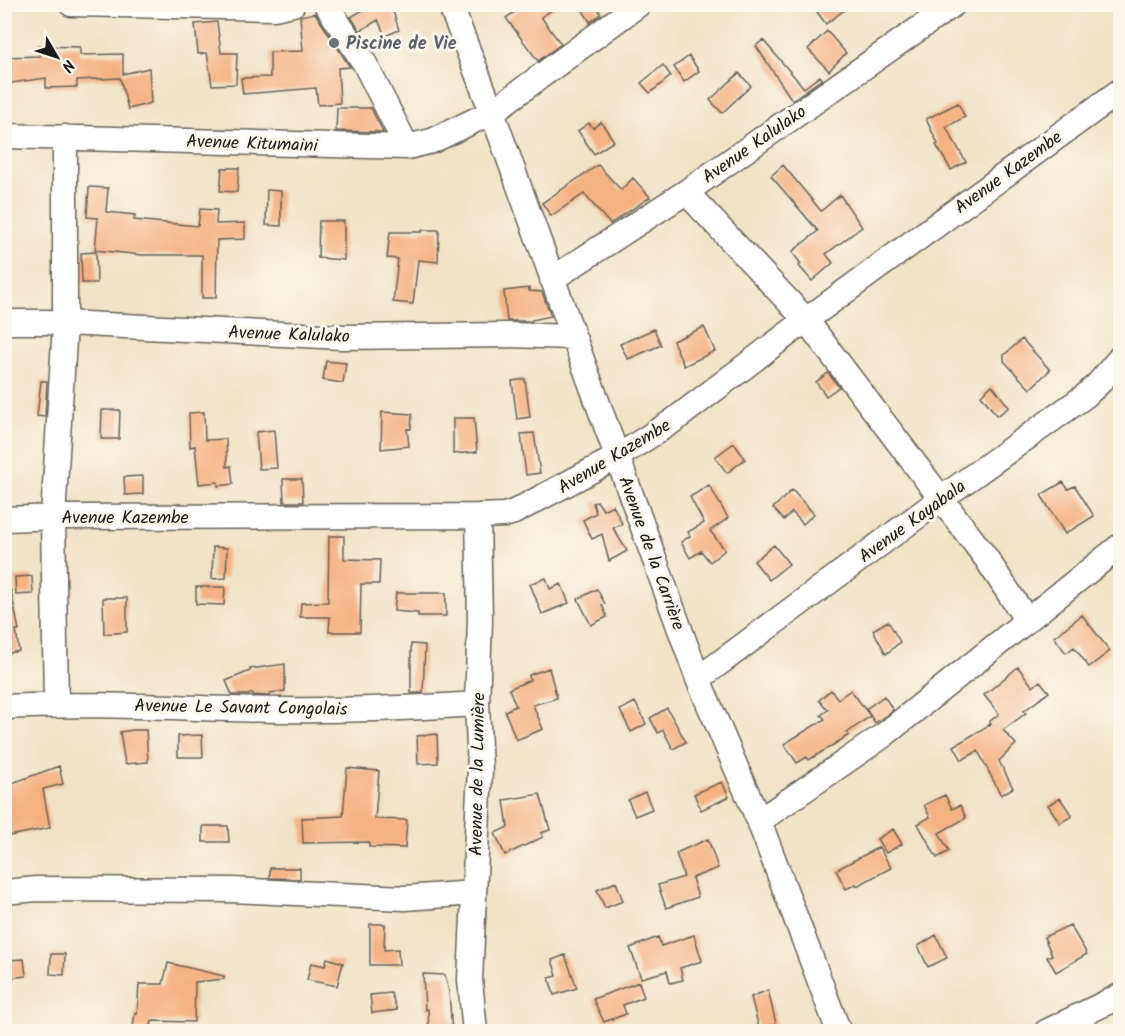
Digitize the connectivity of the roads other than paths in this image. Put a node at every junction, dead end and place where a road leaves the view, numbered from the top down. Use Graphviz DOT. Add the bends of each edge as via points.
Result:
graph roads {
  1 [pos="71,4"];
  2 [pos="293,4"];
  3 [pos="326,4"];
  4 [pos="450,4"];
  5 [pos="639,4"];
  6 [pos="954,4"];
  7 [pos="1120,91"];
  8 [pos="492,112"];
  9 [pos="4,136"];
  10 [pos="65,137"];
  11 [pos="407,147"];
  12 [pos="686,192"];
  13 [pos="552,279"];
  14 [pos="806,320"];
  15 [pos="4,322"];
  16 [pos="66,324"];
  17 [pos="573,337"];
  18 [pos="1120,358"];
  19 [pos="617,457"];
  20 [pos="942,498"];
  21 [pos="478,516"];
  22 [pos="53,518"];
  23 [pos="4,519"];
  24 [pos="1120,546"];
  25 [pos="1026,620"];
  26 [pos="698,679"];
  27 [pos="56,704"];
  28 [pos="477,704"];
  29 [pos="4,707"];
  30 [pos="759,821"];
  31 [pos="4,892"];
  32 [pos="474,893"];
  33 [pos="1120,996"];
  34 [pos="475,1032"];
  35 [pos="839,1032"];
  36 [pos="1046,1032"];
  1 -- 2 [label="street" via="274,8"];
  3 -- 11 [label="street" via="365,64"];
  4 -- 8 [label="street, Avenue de la Carrière"];
  5 -- 8 [label="street, Avenue Kitumaini"];
  6 -- 12 [label="street, Avenue Kalulako"];
  7 -- 14 [label="street, Avenue Kazembe"];
  8 -- 11 [label="street, Avenue Kitumaini" via="432,141"];
  8 -- 13 [label="street, Avenue de la Carrière"];
  9 -- 10 [label="street, Avenue Kitumaini"];
  10 -- 11 [label="street, Avenue Kitumaini"];
  10 -- 16 [label="street"];
  12 -- 13 [label="street, Avenue Kalulako"];
  12 -- 14 [label="street"];
  13 -- 17 [label="street, Avenue de la Carrière"];
  14 -- 19 [label="street, Avenue Kazembe" via="673,421"];
  14 -- 20 [label="street"];
  15 -- 16 [label="street, Avenue Kalulako"];
  16 -- 17 [label="street, Avenue Kalulako" via="342,337"];
  16 -- 22 [label="street"];
  17 -- 19 [label="street, Avenue de la Carrière"];
  18 -- 20 [label="street, Avenue Kayabala" via="1084,396"];
  19 -- 21 [label="street, Avenue Kazembe" via="514,512"];
  19 -- 26 [label="street, Avenue de la Carrière"];
  20 -- 25 [label="street"];
  20 -- 26 [label="street, Avenue Kayabala"];
  21 -- 22 [label="street, Avenue Kazembe"];
  21 -- 28 [label="street, Avenue de la Lumière"];
  22 -- 23 [label="street, Avenue Kazembe"];
  22 -- 27 [label="street"];
  24 -- 25 [label="street"];
  25 -- 30 [label="street" via="875,741"];
  26 -- 30 [label="street, Avenue de la Carrière"];
  27 -- 28 [label="street, Avenue Le Savant Congolais" via="283,710"];
  27 -- 29 [label="street, Avenue Le Savant Congolais"];
  28 -- 32 [label="street, Avenue de la Lumière" via="480,769"];
  30 -- 35 [label="street, Avenue de la Carrière"];
  31 -- 32 [label="street" via="232,890 405,898"];
  32 -- 34 [label="street, Avenue de la Lumière" via="470,980"];
  33 -- 36 [label="street"];
}
